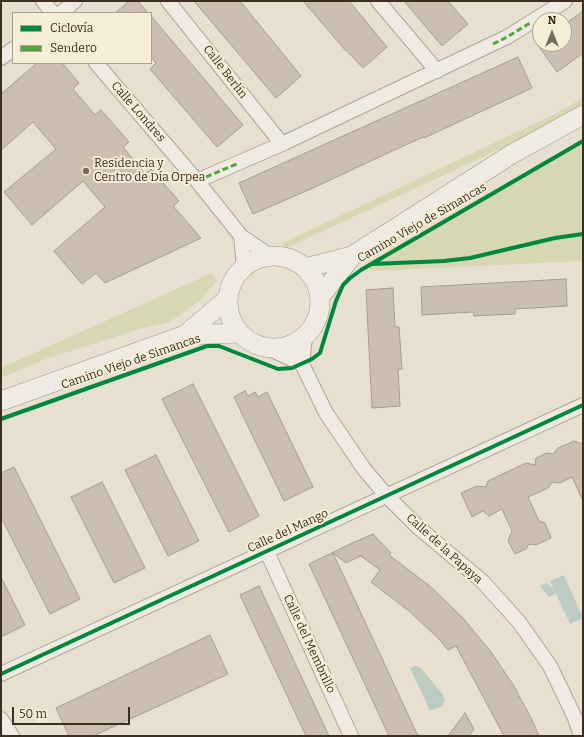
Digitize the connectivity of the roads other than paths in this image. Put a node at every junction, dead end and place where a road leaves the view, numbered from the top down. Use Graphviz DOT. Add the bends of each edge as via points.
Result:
graph roads {
  1 [pos="43,1"];
  2 [pos="75,1"];
  3 [pos="168,1"];
  4 [pos="378,1"];
  5 [pos="565,1"];
  6 [pos="52,12"];
  7 [pos="62,12"];
  8 [pos="12,50"];
  9 [pos="1,58"];
  10 [pos="97,64"];
  11 [pos="437,71"];
  12 [pos="583,115"];
  13 [pos="282,144"];
  14 [pos="206,177"];
  15 [pos="241,236"];
  16 [pos="270,256"];
  17 [pos="352,256"];
  18 [pos="244,267"];
  19 [pos="305,268"];
  20 [pos="320,297"];
  21 [pos="227,299"];
  22 [pos="185,334"];
  23 [pos="239,334"];
  24 [pos="305,337"];
  25 [pos="270,349"];
  26 [pos="302,364"];
  27 [pos="1,401"];
  28 [pos="583,405"];
  29 [pos="386,496"];
  30 [pos="267,552"];
  31 [pos="1,674"];
  32 [pos="1,720"];
  33 [pos="12,736"];
  34 [pos="351,736"];
  35 [pos="581,736"];
  1 -- 6 [label="street"];
  2 -- 7 [label="street"];
  3 -- 13 [label="street, Calle Berlín"];
  4 -- 11 [label="street"];
  5 -- 11 [label="street" via="507,37"];
  8 -- 9 [label="street"];
  10 -- 15 [label="street, Calle Londres"];
  11 -- 13 [label="street"];
  12 -- 17 [label="main road, Camino Viejo de Simancas" via="512,154"];
  13 -- 14 [label="street"];
  15 -- 16 [label="street, Calle Londres"];
  15 -- 18 [label="street"];
  16 -- 18 [label="main road" via="256,259"];
  16 -- 19 [label="main road" via="283,256"];
  17 -- 19 [label="main road, Camino Viejo de Simancas"];
  17 -- 20 [label="main road, Camino Viejo de Simancas"];
  18 -- 21 [label="main road" via="234,279"];
  19 -- 20 [label="main road" via="312,275"];
  20 -- 24 [label="main road" via="321,309 318,319"];
  21 -- 22 [label="main road, Camino Viejo de Simancas"];
  21 -- 23 [label="main road" via="233,323"];
  22 -- 23 [label="main road, Camino Viejo de Simancas"];
  22 -- 27 [label="main road, Camino Viejo de Simancas"];
  23 -- 25 [label="main road" via="255,345"];
  24 -- 25 [label="main road" via="285,348"];
  24 -- 26 [label="street"];
  25 -- 26 [label="street"];
  26 -- 29 [label="street, Calle de la Papaya" via="326,413 364,469"];
  28 -- 29 [label="street, Calle del Mango"];
  29 -- 30 [label="street, Calle del Mango"];
  29 -- 35 [label="street, Calle de la Papaya" via="419,528 482,581 519,622 550,666"];
  30 -- 31 [label="street, Calle del Mango"];
  30 -- 34 [label="street, Calle del Membrillo"];
  32 -- 33 [label="street"];
}
